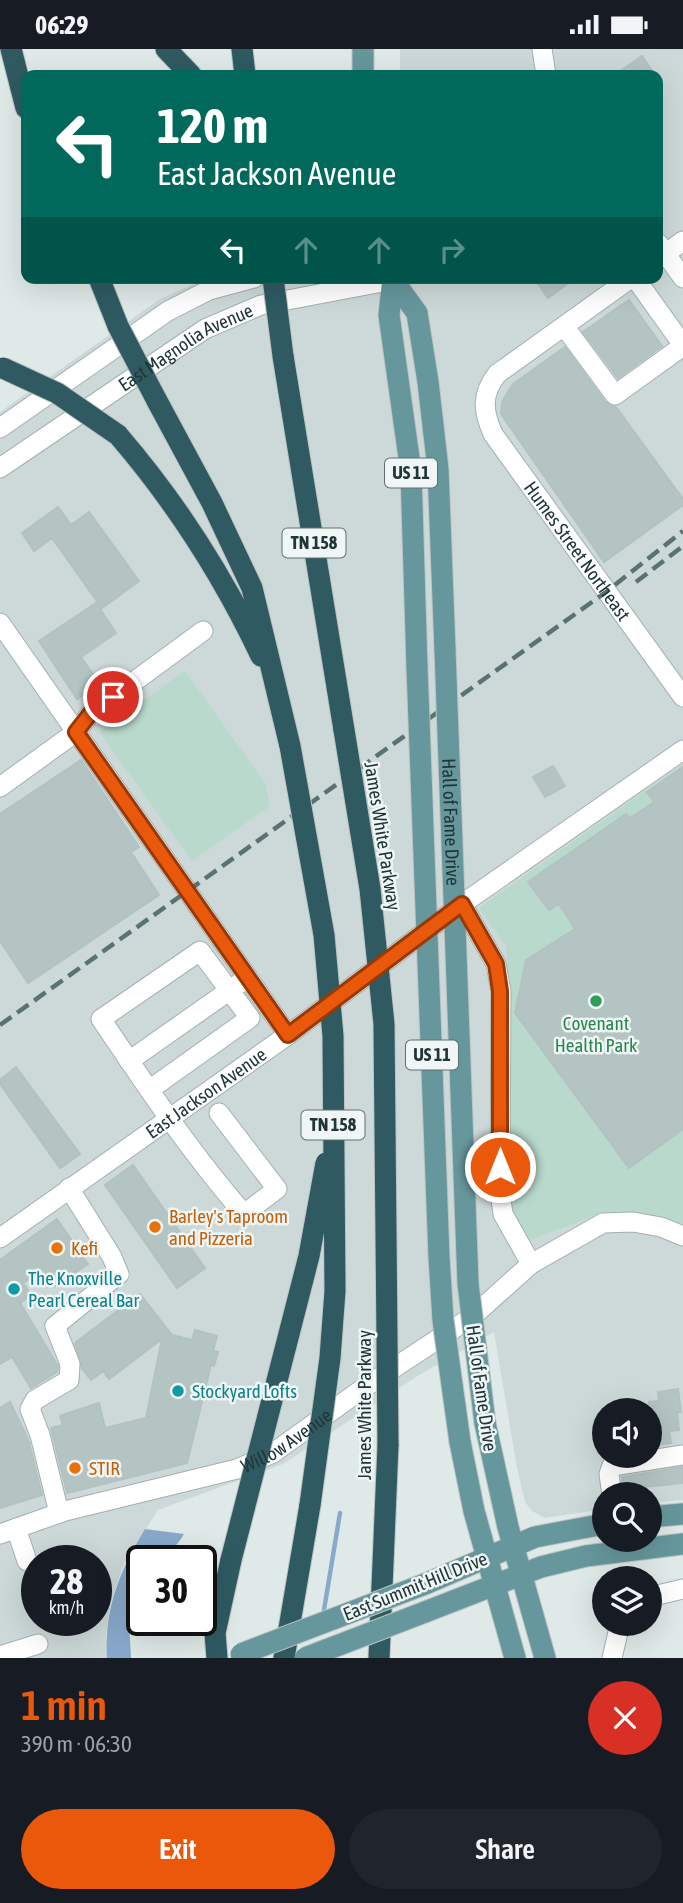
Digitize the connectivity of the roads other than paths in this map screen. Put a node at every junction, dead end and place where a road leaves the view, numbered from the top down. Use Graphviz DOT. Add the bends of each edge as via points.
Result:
graph roads {
  1 [pos="11,49"];
  2 [pos="166,49"];
  3 [pos="242,49"];
  4 [pos="363,49"];
  5 [pos="542,49"];
  6 [pos="186,70"];
  7 [pos="244,70"];
  8 [pos="363,70"];
  9 [pos="545,70"];
  10 [pos="21,88"];
  11 [pos="683,241"];
  12 [pos="663,251"];
  13 [pos="663,254"];
  14 [pos="683,278"];
  15 [pos="101,284"];
  16 [pos="232,284"];
  17 [pos="274,284"];
  18 [pos="369,284"];
  19 [pos="392,284"];
  20 [pos="396,284"];
  21 [pos="624,284"];
  22 [pos="637,284"];
  23 [pos="564,326"];
  24 [pos="683,345"];
  25 [pos="2,367"];
  26 [pos="0,428"];
  27 [pos="0,468"];
  28 [pos="0,623"];
  29 [pos="203,631"];
  30 [pos="273,683"];
  31 [pos="683,698"];
  32 [pos="76,732"];
  33 [pos="683,750"];
  34 [pos="0,787"];
  35 [pos="462,904"];
  36 [pos="247,978"];
  37 [pos="230,990"];
  38 [pos="288,1035"];
  39 [pos="129,1061"];
  40 [pos="149,1090"];
  41 [pos="219,1113"];
  42 [pos="169,1118"];
  43 [pos="333,1119"];
  44 [pos="69,1188"];
  45 [pos="683,1236"];
  46 [pos="0,1238"];
  47 [pos="531,1263"];
  48 [pos="683,1455"];
  49 [pos="610,1482"];
  50 [pos="59,1513"];
  51 [pos="683,1514"];
  52 [pos="662,1516"];
  53 [pos="592,1526"];
  54 [pos="8,1531"];
  55 [pos="683,1544"];
  56 [pos="513,1546"];
  57 [pos="21,1552"];
  58 [pos="487,1558"];
  59 [pos="521,1574"];
  60 [pos="495,1585"];
  61 [pos="683,1589"];
  62 [pos="662,1592"];
  63 [pos="616,1636"];
  64 [pos="38,1644"];
  65 [pos="0,1655"];
  66 [pos="235,1656"];
  67 [pos="217,1658"];
  68 [pos="284,1658"];
  69 [pos="305,1658"];
  70 [pos="379,1658"];
  71 [pos="515,1658"];
  72 [pos="545,1658"];
  73 [pos="612,1658"];
  1 -- 10 [label="highway"];
  2 -- 6 [label="highway"];
  3 -- 7 [label="highway"];
  4 -- 8 [label="main road"];
  5 -- 9 [label="street"];
  11 -- 12 [label="street"];
  13 -- 14 [label="street"];
  15 -- 30 [label="highway, bridge" via="118,326 252,588"];
  16 -- 26 [label="street, East Magnolia Avenue" via="168,311"];
  17 -- 70 [label="highway, James White Parkway / TN 158, bridge" via="370,889 384,1024 388,1445"];
  18 -- 27 [label="street, East Magnolia Avenue" via="261,306 205,329"];
  19 -- 58 [label="main road, Hall of Fame Drive / US 11, bridge" via="389,316 411,472 443,1320 460,1441"];
  20 -- 56 [label="main road, Hall of Fame Drive / US 11, bridge" via="416,313 438,469 468,1284 485,1423"];
  21 -- 23 [label="street"];
  22 -- 24 [label="street"];
  23 -- 24 [label="street" via="615,395"];
  23 -- 31 [label="street, Humes Street Northeast" via="497,374 484,399 485,414 493,434"];
  25 -- 30 [label="highway, bridge" via="57,393 118,435 218,576"];
  28 -- 32 [label="street"];
  29 -- 32 [label="street" via="90,714"];
  30 -- 43 [label="highway, James White Parkway / TN 158, bridge" via="290,746 324,935 333,1036"];
  32 -- 34 [label="street"];
  32 -- 36 [label="street"];
  33 -- 35 [label="street, East Jackson Avenue"];
  35 -- 38 [label="street, East Jackson Avenue"];
  35 -- 47 [label="street" via="496,964 500,991 500,1192 503,1214"];
  36 -- 37 [label="street"];
  36 -- 38 [label="street"];
  37 -- 39 [label="street"];
  37 -- 39 [label="street" via="200,951 101,1019"];
  37 -- 40 [label="street" via="250,1018"];
  38 -- 42 [label="street, East Jackson Avenue"];
  39 -- 40 [label="street"];
  40 -- 42 [label="street"];
  41 -- 42 [label="street" via="277,1189 244,1214"];
  42 -- 44 [label="street, East Jackson Avenue"];
  43 -- 67 [label="highway, bridge" via="309,1256 215,1633"];
  43 -- 68 [label="highway, James White Parkway / TN 158, bridge" via="335,1291 330,1359"];
  44 -- 46 [label="street, East Jackson Avenue"];
  44 -- 50 [label="street" via="119,1274 55,1326 71,1364 69,1380 35,1399 30,1409"];
  45 -- 47 [label="street, Willow Avenue" via="634,1222 603,1223"];
  47 -- 50 [label="street, Willow Avenue" via="473,1316 273,1453 237,1469"];
  48 -- 49 [label="street" via="612,1466"];
  50 -- 54 [label="street, Willow Avenue"];
  51 -- 52 [label="main road"];
  53 -- 56 [label="main road, East Summit Hill Drive"];
  54 -- 57 [label="street"];
  55 -- 59 [label="main road, East Summit Hill Drive" via="586,1556"];
  56 -- 58 [label="main road, East Summit Hill Drive"];
  56 -- 59 [label="main road, Hall of Fame Drive / US 11"];
  58 -- 60 [label="main road, Hall of Fame Drive / US 11"];
  58 -- 66 [label="main road, East Summit Hill Drive, bridge"];
  59 -- 60 [label="main road, East Summit Hill Drive"];
  59 -- 72 [label="main road, Hall of Fame Drive / US 11"];
  60 -- 69 [label="main road, East Summit Hill Drive, bridge"];
  60 -- 71 [label="main road, Hall of Fame Drive / US 11"];
  61 -- 62 [label="street"];
  63 -- 73 [label="street"];
  64 -- 65 [label="street"];
}
